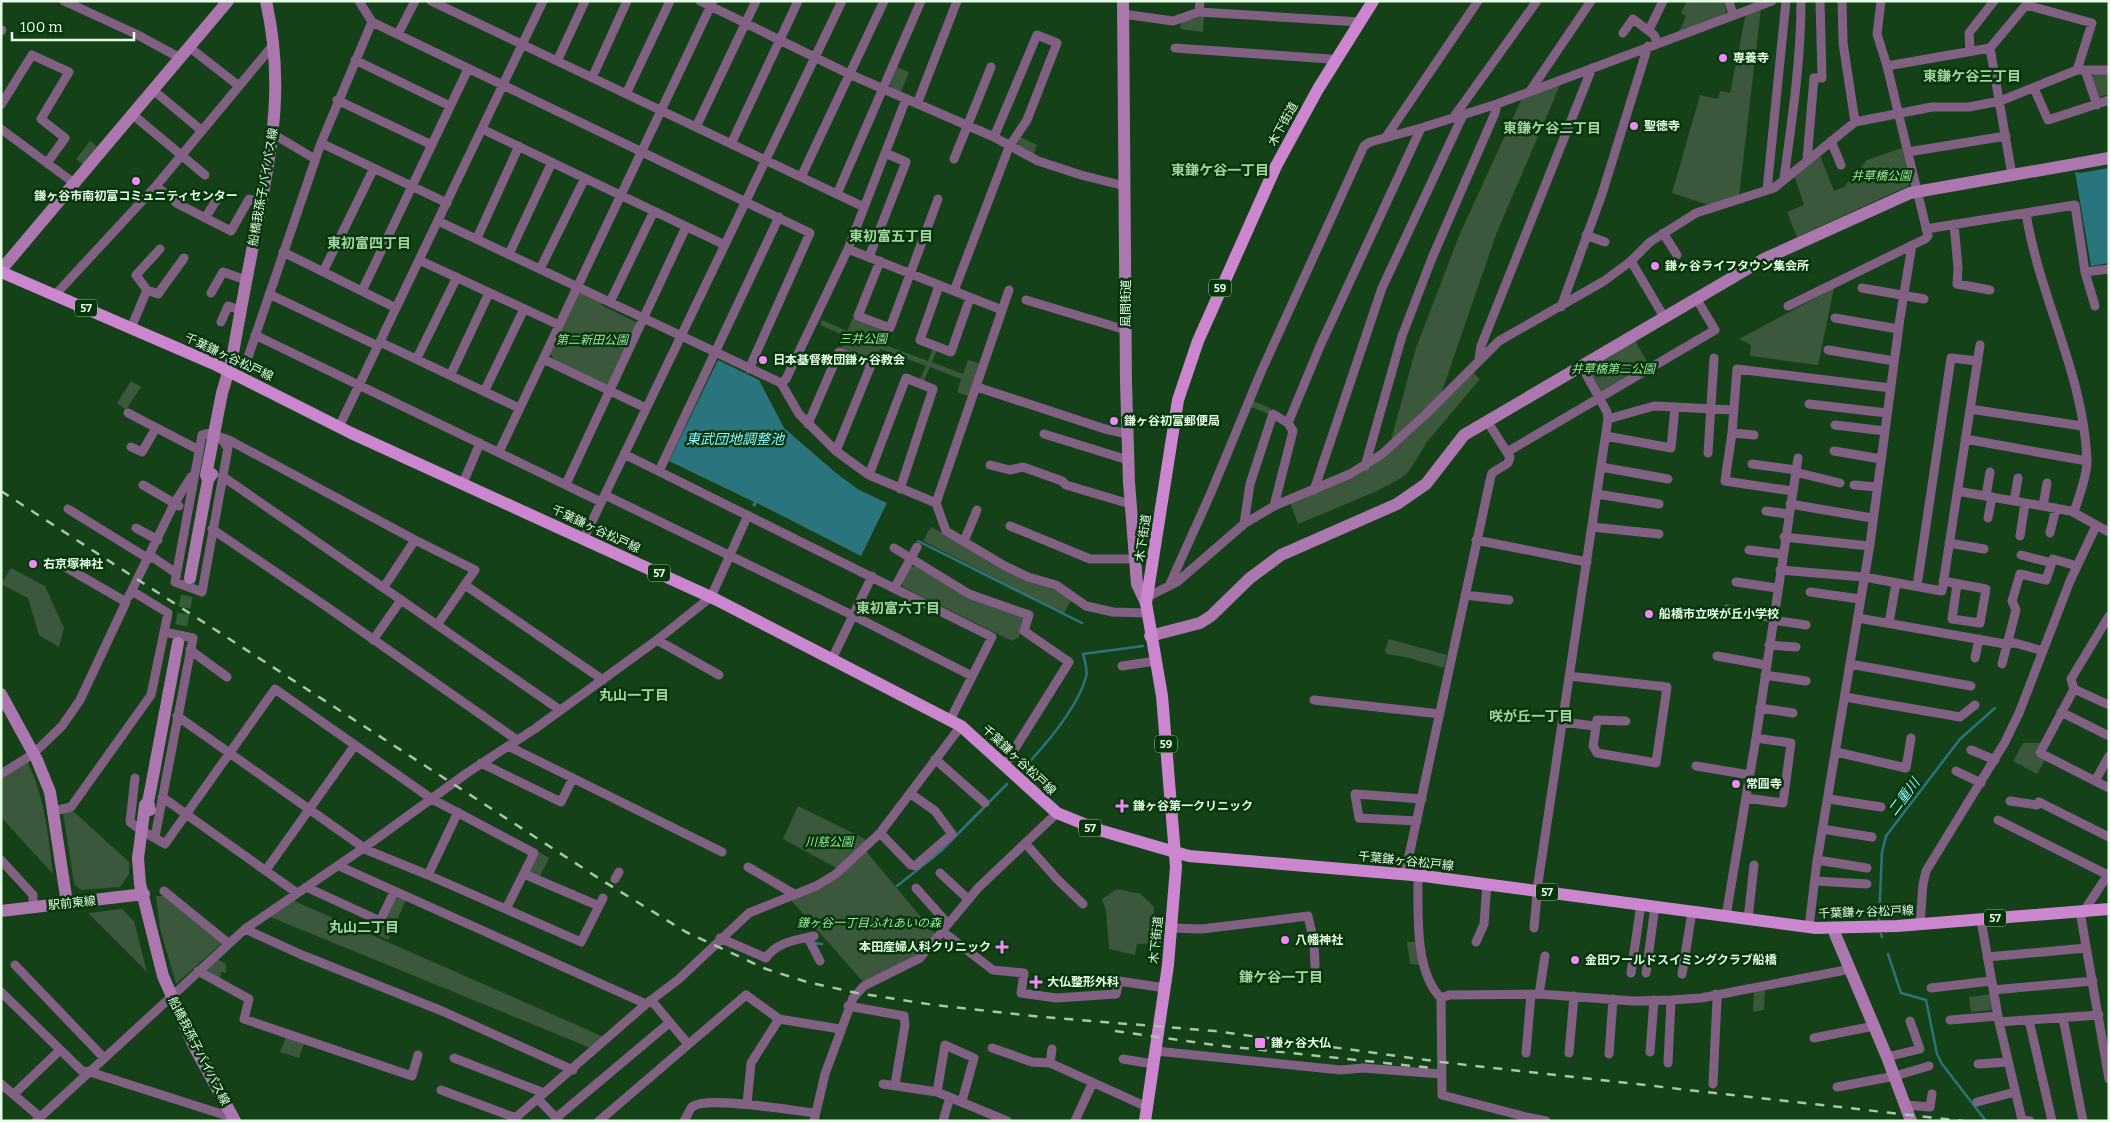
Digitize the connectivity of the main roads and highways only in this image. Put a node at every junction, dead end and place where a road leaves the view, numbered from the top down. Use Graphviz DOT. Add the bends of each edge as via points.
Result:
graph roads {
  1 [pos="1373,1"];
  2 [pos="1,271"];
  3 [pos="1175,852"];
  4 [pos="2109,910"];
  5 [pos="1145,1121"];
  1 -- 3 [label="main road, 木下街道 / 59" via="1276,166 1187,368 1173,429 1146,604 1162,696"];
  2 -- 3 [label="main road, 千葉鎌ヶ谷松戸線 / 57" via="229,371 339,427 711,597 955,723 1057,813 1086,827"];
  3 -- 4 [label="main road, 千葉鎌ヶ谷松戸線 / 57" via="1189,856 1487,883 1833,929"];
  3 -- 5 [label="main road, 木下街道 / 59" via="1172,928"];
}
